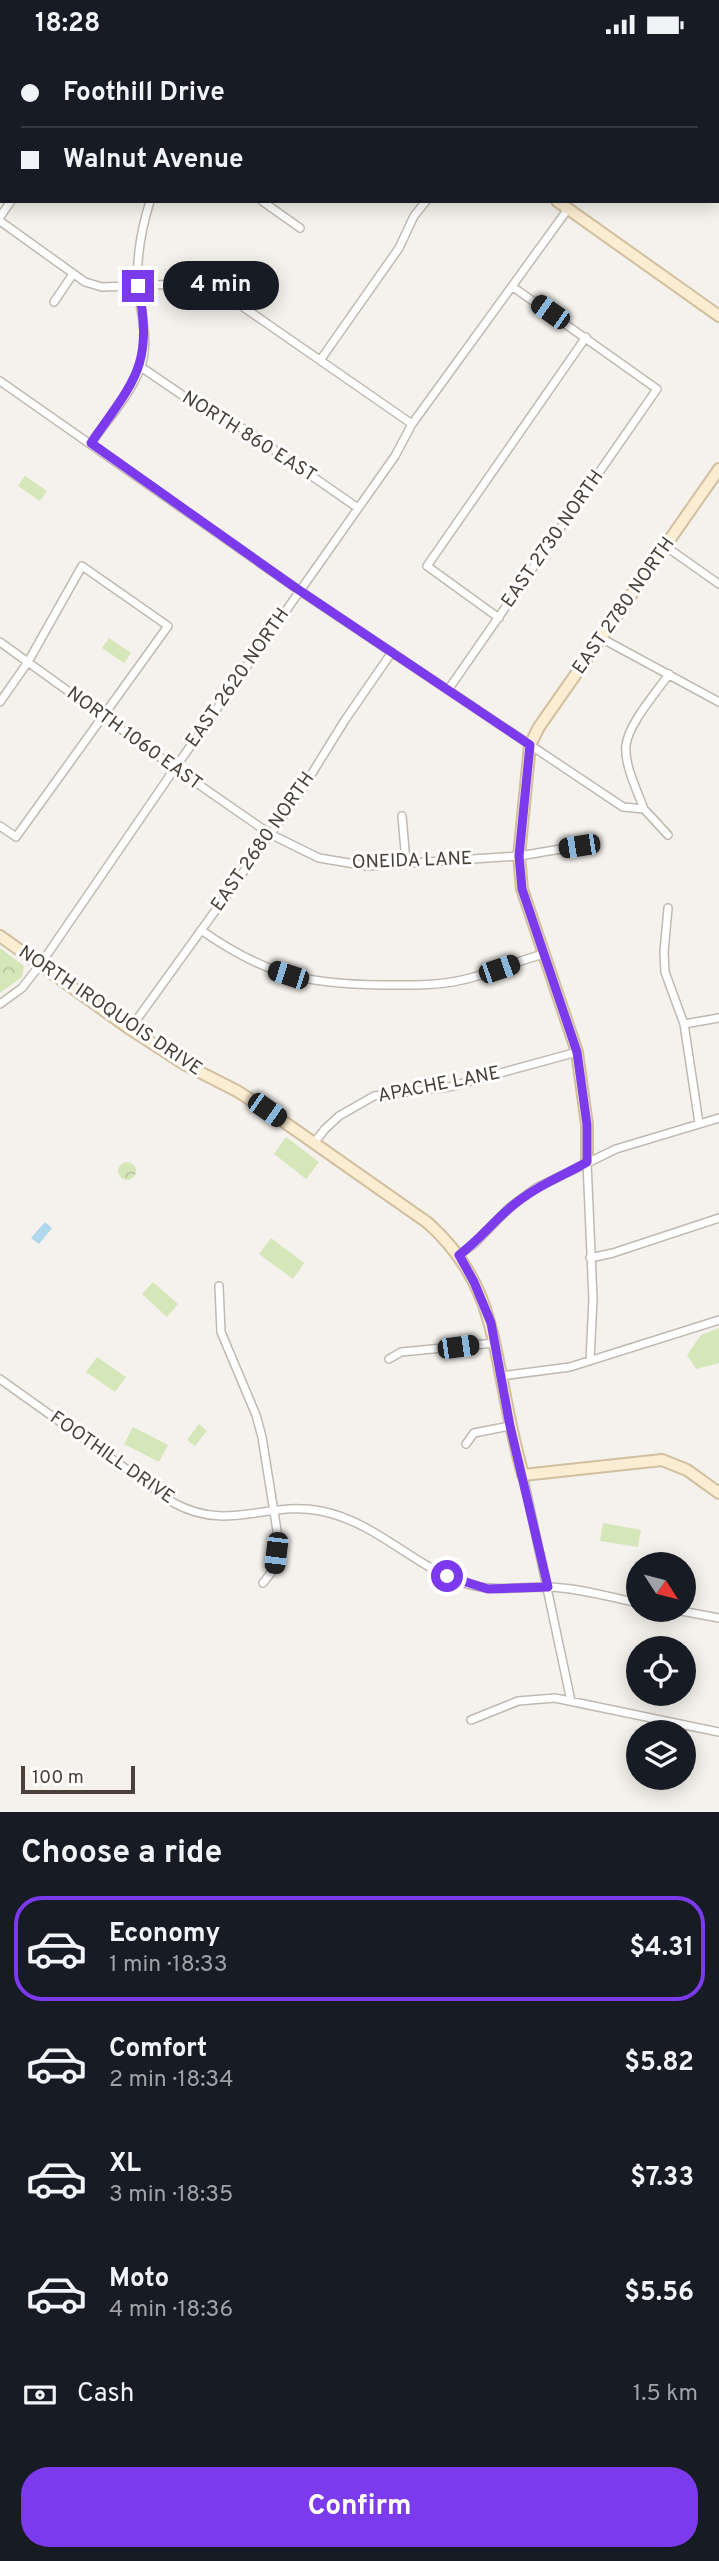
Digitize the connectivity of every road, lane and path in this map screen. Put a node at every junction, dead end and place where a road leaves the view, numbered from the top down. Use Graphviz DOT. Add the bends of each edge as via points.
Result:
graph roads {
  1 [pos="10,203"];
  2 [pos="150,203"];
  3 [pos="265,203"];
  4 [pos="424,203"];
  5 [pos="560,203"];
  6 [pos="568,209"];
  7 [pos="0,219"];
  8 [pos="300,228"];
  9 [pos="73,274"];
  10 [pos="138,286"];
  11 [pos="513,286"];
  12 [pos="54,302"];
  13 [pos="719,316"];
  14 [pos="586,337"];
  15 [pos="321,359"];
  16 [pos="141,366"];
  17 [pos="0,381"];
  18 [pos="412,424"];
  19 [pos="91,443"];
  20 [pos="719,470"];
  21 [pos="358,508"];
  22 [pos="665,546"];
  23 [pos="719,584"];
  24 [pos="300,591"];
  25 [pos="499,618"];
  26 [pos="601,638"];
  27 [pos="0,642"];
  28 [pos="392,652"];
  29 [pos="28,662"];
  30 [pos="669,674"];
  31 [pos="448,690"];
  32 [pos="0,702"];
  33 [pos="719,702"];
  34 [pos="103,717"];
  35 [pos="530,745"];
  36 [pos="175,768"];
  37 [pos="643,809"];
  38 [pos="402,816"];
  39 [pos="0,826"];
  40 [pos="270,834"];
  41 [pos="668,835"];
  42 [pos="579,846"];
  43 [pos="519,856"];
  44 [pos="406,862"];
  45 [pos="668,908"];
  46 [pos="201,930"];
  47 [pos="0,936"];
  48 [pos="544,954"];
  49 [pos="40,965"];
  50 [pos="0,1005"];
  51 [pos="719,1018"];
  52 [pos="684,1024"];
  53 [pos="130,1029"];
  54 [pos="577,1052"];
  55 [pos="719,1118"];
  56 [pos="699,1123"];
  57 [pos="314,1143"];
  58 [pos="587,1162"];
  59 [pos="719,1218"];
  60 [pos="459,1255"];
  61 [pos="590,1258"];
  62 [pos="219,1286"];
  63 [pos="719,1320"];
  64 [pos="495,1343"];
  65 [pos="389,1359"];
  66 [pos="590,1360"];
  67 [pos="501,1376"];
  68 [pos="0,1379"];
  69 [pos="510,1426"];
  70 [pos="466,1444"];
  71 [pos="523,1475"];
  72 [pos="719,1493"];
  73 [pos="274,1510"];
  74 [pos="263,1583"];
  75 [pos="548,1587"];
  76 [pos="626,1601"];
  77 [pos="696,1614"];
  78 [pos="719,1618"];
  79 [pos="571,1701"];
  80 [pos="471,1720"];
  81 [pos="719,1732"];
  1 -- 7 [label="street"];
  2 -- 10 [label="street"];
  3 -- 8 [label="street"];
  4 -- 15 [label="street" via="399,248"];
  5 -- 6 [label="street"];
  6 -- 11 [label="street, EAST 2620 NORTH"];
  6 -- 13 [label="street"];
  7 -- 9 [label="street"];
  9 -- 10 [label="street" via="102,287"];
  9 -- 12 [label="street"];
  10 -- 15 [label="street" via="181,283 223,293"];
  10 -- 16 [label="street" via="144,336"];
  11 -- 14 [label="street"];
  11 -- 18 [label="street, EAST 2620 NORTH"];
  14 -- 25 [label="street, EAST 2730 NORTH" via="657,389"];
  14 -- 25 [label="street" via="427,566"];
  15 -- 18 [label="street"];
  16 -- 19 [label="street"];
  16 -- 21 [label="street, NORTH 860 EAST" via="207,412 244,429"];
  17 -- 19 [label="street"];
  18 -- 21 [label="street, EAST 2620 NORTH"];
  19 -- 24 [label="street"];
  20 -- 22 [label="street, EAST 2780 NORTH"];
  21 -- 24 [label="street, EAST 2620 NORTH"];
  22 -- 23 [label="street"];
  22 -- 26 [label="street, EAST 2780 NORTH"];
  24 -- 28 [label="street"];
  24 -- 36 [label="street, EAST 2620 NORTH"];
  25 -- 31 [label="street, EAST 2730 NORTH"];
  26 -- 30 [label="street"];
  26 -- 35 [label="street, EAST 2780 NORTH"];
  27 -- 29 [label="street, NORTH 1060 EAST"];
  28 -- 31 [label="street"];
  28 -- 40 [label="street, EAST 2680 NORTH"];
  29 -- 32 [label="street"];
  29 -- 34 [label="street, NORTH 1060 EAST"];
  29 -- 34 [label="street" via="82,566 168,626"];
  30 -- 33 [label="street"];
  30 -- 37 [label="street" via="632,727 626,744"];
  31 -- 35 [label="street"];
  34 -- 36 [label="street, NORTH 1060 EAST"];
  34 -- 39 [label="street" via="16,837"];
  35 -- 37 [label="street" via="623,807"];
  35 -- 43 [label="street"];
  36 -- 40 [label="street, NORTH 1060 EAST"];
  36 -- 49 [label="street, EAST 2620 NORTH"];
  37 -- 41 [label="street"];
  38 -- 44 [label="street"];
  40 -- 44 [label="street, ONEIDA LANE" via="337,863"];
  40 -- 46 [label="street, EAST 2680 NORTH"];
  42 -- 43 [label="street, ONEIDA LANE"];
  43 -- 44 [label="street, ONEIDA LANE"];
  43 -- 48 [label="street" via="524,900"];
  45 -- 52 [label="street" via="665,972"];
  46 -- 48 [label="street" via="235,954 268,968 333,984 453,982"];
  46 -- 53 [label="street, EAST 2680 NORTH"];
  47 -- 49 [label="street, NORTH IROQUOIS DRIVE"];
  48 -- 54 [label="street"];
  49 -- 50 [label="street, EAST 2620 NORTH" via="22,988"];
  49 -- 53 [label="street, NORTH IROQUOIS DRIVE"];
  51 -- 52 [label="street"];
  52 -- 56 [label="street"];
  53 -- 57 [label="street, NORTH IROQUOIS DRIVE"];
  54 -- 57 [label="street, APACHE LANE" via="449,1087 374,1096 339,1116"];
  54 -- 58 [label="street"];
  55 -- 56 [label="street"];
  56 -- 58 [label="street"];
  57 -- 60 [label="street, NORTH IROQUOIS DRIVE" via="428,1223"];
  58 -- 60 [label="street" via="536,1188"];
  58 -- 61 [label="street"];
  59 -- 61 [label="street"];
  60 -- 64 [label="street, NORTH IROQUOIS DRIVE" via="486,1309"];
  61 -- 66 [label="street"];
  62 -- 73 [label="street" via="221,1332 256,1415"];
  63 -- 66 [label="street"];
  64 -- 65 [label="street" via="401,1352"];
  64 -- 67 [label="street, NORTH IROQUOIS DRIVE"];
  66 -- 67 [label="street"];
  67 -- 69 [label="street, NORTH IROQUOIS DRIVE"];
  68 -- 73 [label="street, FOOTHILL DRIVE" via="184,1508 222,1518"];
  69 -- 70 [label="street" via="474,1433"];
  69 -- 71 [label="street, NORTH IROQUOIS DRIVE"];
  71 -- 72 [label="street" via="662,1460 687,1470"];
  71 -- 75 [label="street, NORTH IROQUOIS DRIVE"];
  73 -- 74 [label="street" via="278,1538 274,1569"];
  73 -- 75 [label="street, FOOTHILL DRIVE" via="306,1509 349,1519 447,1576 473,1586 503,1590"];
  75 -- 76 [label="street, FOOTHILL DRIVE"];
  75 -- 79 [label="street, NORTH IROQUOIS DRIVE"];
  77 -- 78 [label="street"];
  79 -- 80 [label="street" via="518,1701"];
  79 -- 81 [label="street"];
}
